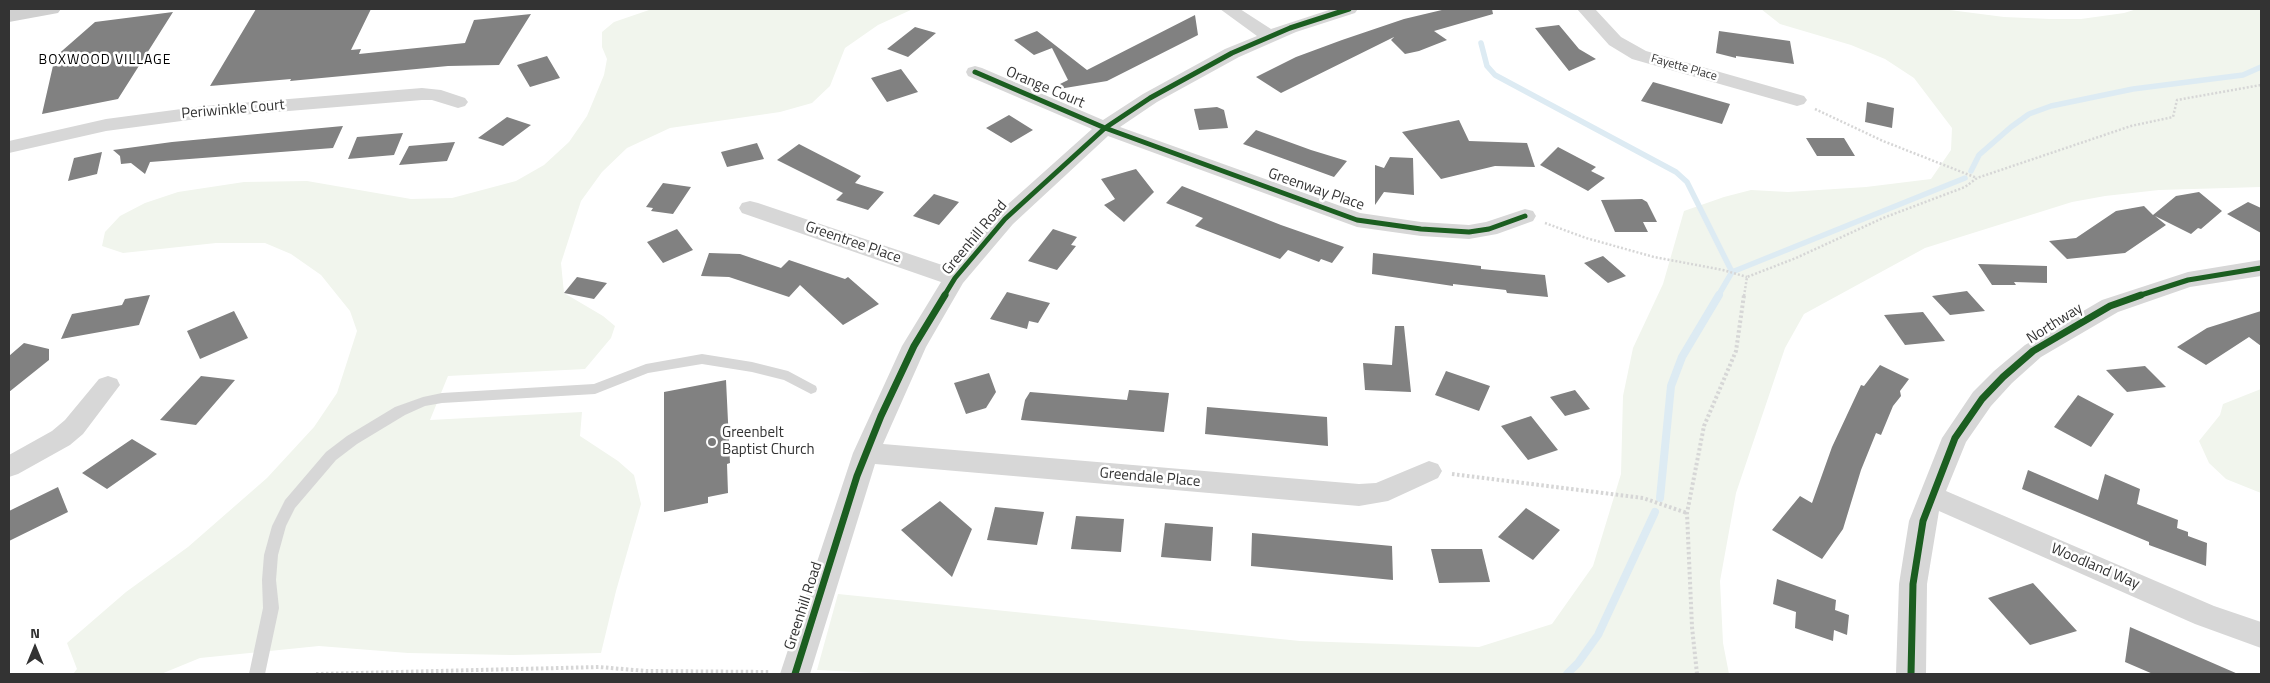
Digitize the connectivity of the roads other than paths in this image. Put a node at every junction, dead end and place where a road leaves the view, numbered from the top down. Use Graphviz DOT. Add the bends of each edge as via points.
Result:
graph roads {
  1 [pos="51,9"];
  2 [pos="1229,9"];
  3 [pos="1349,9"];
  4 [pos="1586,9"];
  5 [pos="9,16"];
  6 [pos="1269,36"];
  7 [pos="975,72"];
  8 [pos="1797,100"];
  9 [pos="458,102"];
  10 [pos="1105,128"];
  11 [pos="9,147"];
  12 [pos="750,208"];
  13 [pos="1525,216"];
  14 [pos="2261,268"];
  15 [pos="955,278"];
  16 [pos="108,385"];
  17 [pos="811,389"];
  18 [pos="866,453"];
  19 [pos="9,467"];
  20 [pos="1429,471"];
  21 [pos="1931,496"];
  22 [pos="2261,635"];
  23 [pos="786,673"];
  24 [pos="257,674"];
  25 [pos="1911,674"];
  1 -- 5 [label="street"];
  2 -- 6 [label="street"];
  3 -- 6 [label="street, Greenhill Road"];
  4 -- 8 [label="street, Fayette Place" via="1615,41 1639,55"];
  6 -- 10 [label="street, Greenhill Road" via="1189,76"];
  7 -- 10 [label="street, Orange Court"];
  9 -- 11 [label="street, Periwinkle Court" via="434,94 422,94 204,112 106,125"];
  10 -- 13 [label="street, Greenway Place" via="1357,220 1469,232 1489,230"];
  10 -- 15 [label="street, Greenhill Road" via="1005,219"];
  12 -- 15 [label="street, Greentree Place"];
  14 -- 21 [label="street, Northway" via="2188,280 2146,293 2091,316 2033,351 1982,399 1955,438"];
  15 -- 18 [label="street, Greenhill Road" via="896,381"];
  16 -- 19 [label="street" via="61,438"];
  17 -- 24 [label="lane" via="788,376 752,366 702,359 646,369 595,389 442,398 400,411 331,456 290,504 279,526 271,555 271,608"];
  18 -- 20 [label="street, Greendale Place" via="1358,495 1379,493"];
  18 -- 23 [label="street, Greenhill Road"];
  21 -- 22 [label="street, Woodland Way" via="2206,615"];
  21 -- 25 [label="street, Northway" via="1923,521 1913,584"];
}
